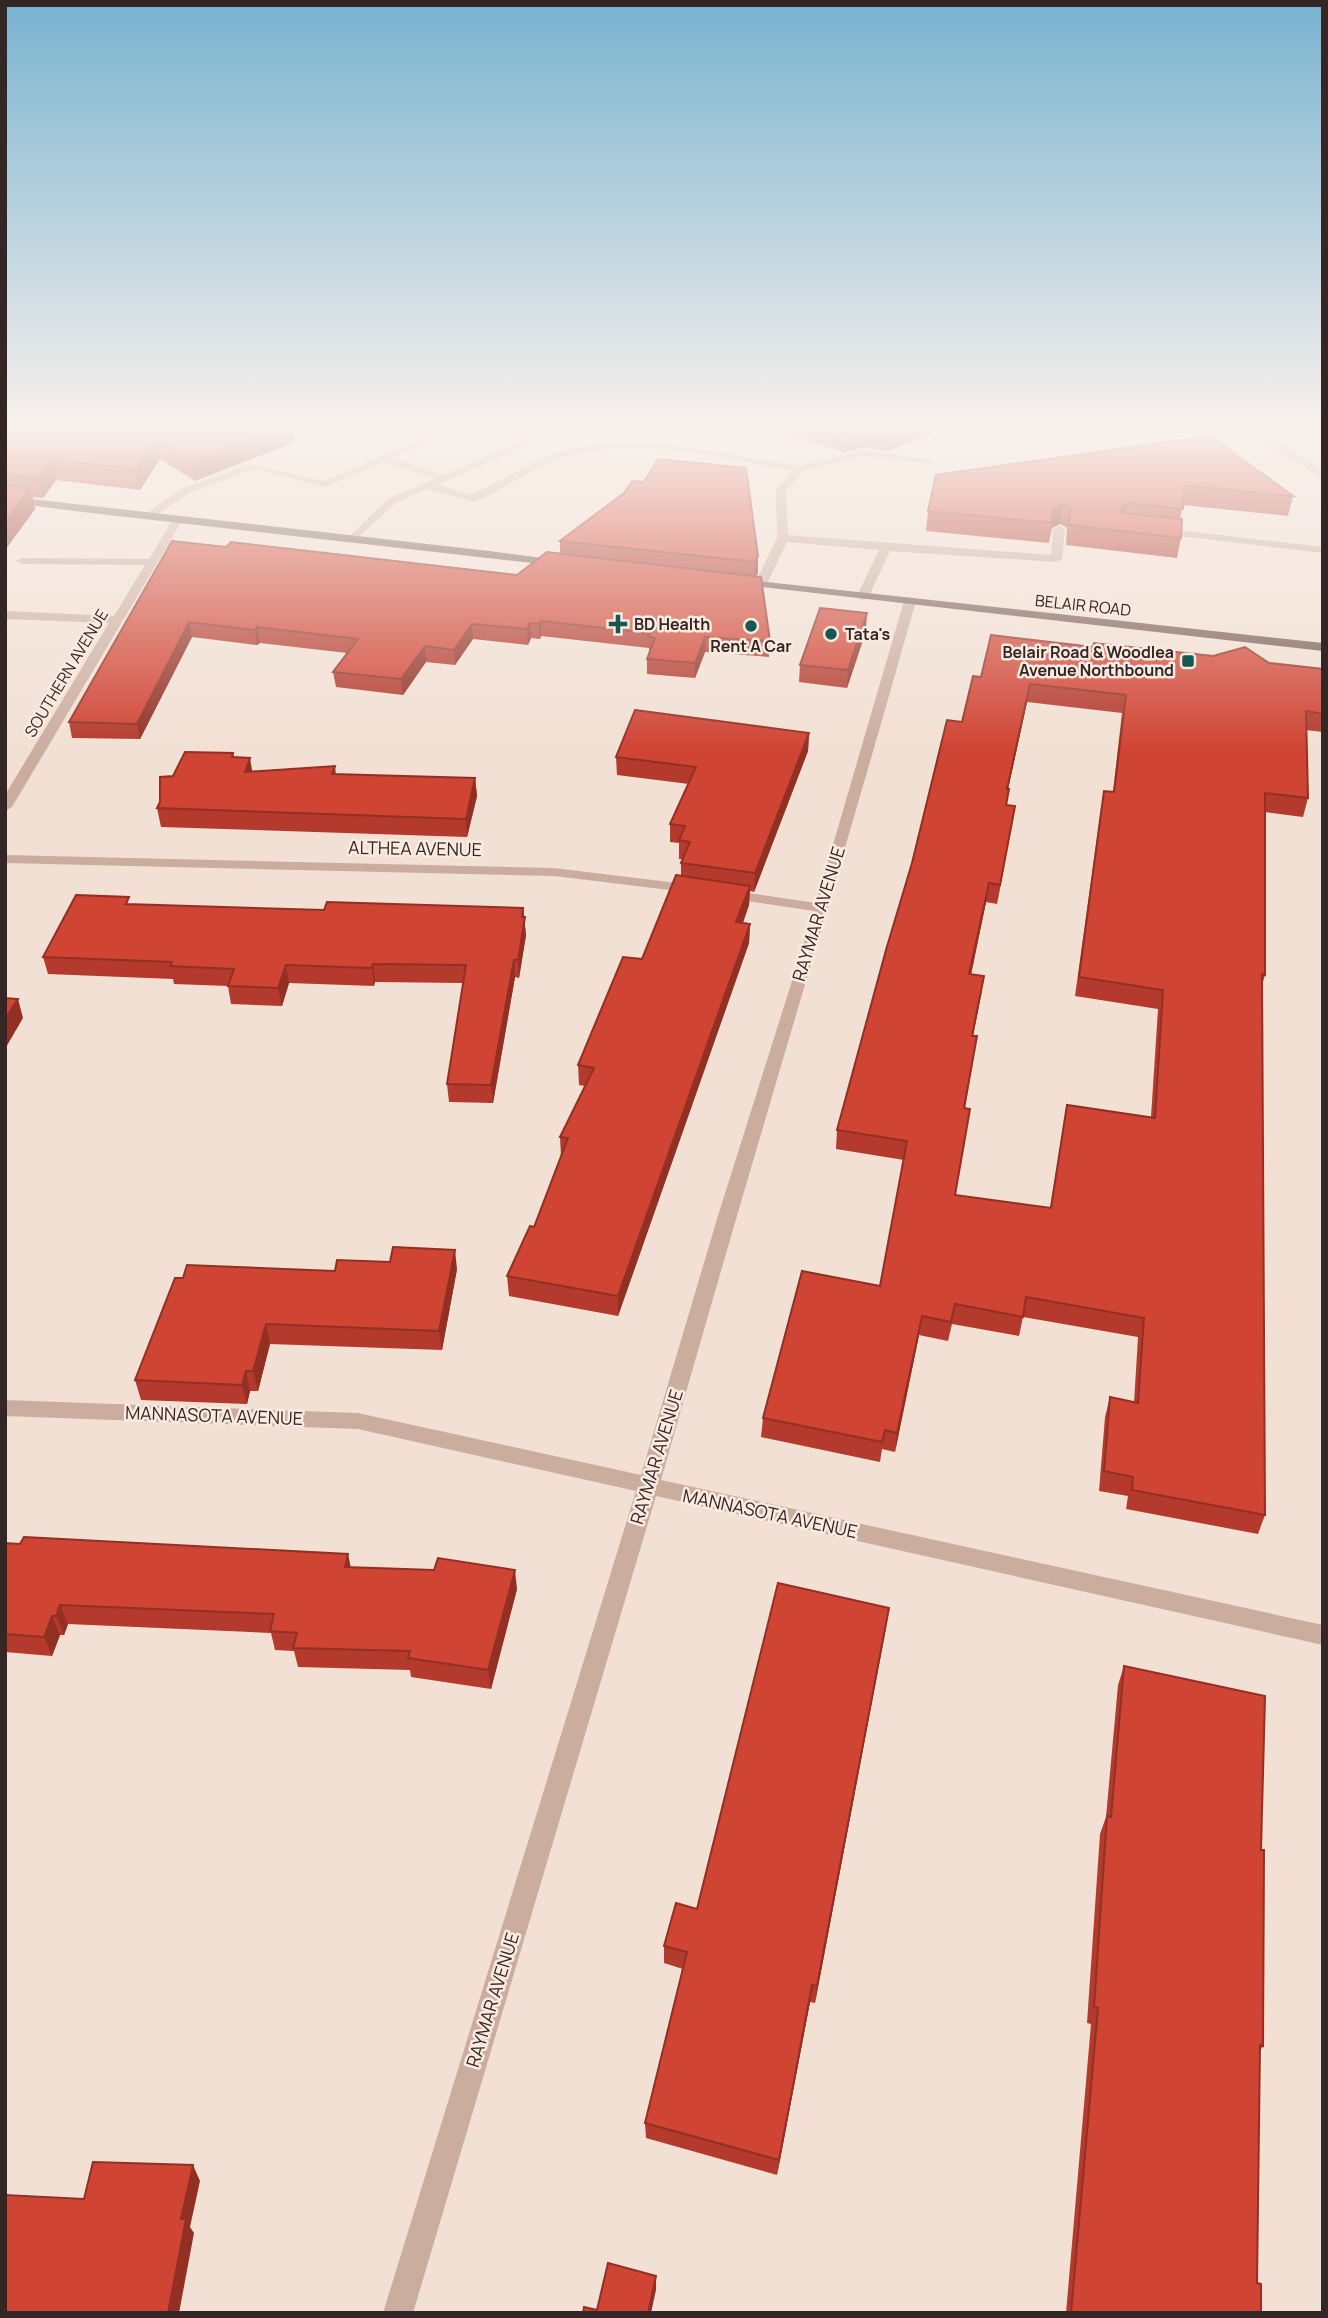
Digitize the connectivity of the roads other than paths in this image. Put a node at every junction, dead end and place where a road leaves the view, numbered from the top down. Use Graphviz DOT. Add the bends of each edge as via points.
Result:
graph roads {
  1 [pos="168,535"];
  2 [pos="325,535"];
  3 [pos="357,535"];
  4 [pos="1058,535"];
  5 [pos="1195,535"];
  6 [pos="354,538"];
  7 [pos="783,538"];
  8 [pos="886,547"];
  9 [pos="1323,550"];
  10 [pos="22,561"];
  11 [pos="152,562"];
  12 [pos="575,565"];
  13 [pos="722,580"];
  14 [pos="761,584"];
  15 [pos="863,596"];
  16 [pos="910,601"];
  17 [pos="5,615"];
  18 [pos="117,620"];
  19 [pos="1323,647"];
  20 [pos="5,807"];
  21 [pos="5,859"];
  22 [pos="822,908"];
  23 [pos="5,1408"];
  24 [pos="648,1487"];
  25 [pos="1323,1635"];
  26 [pos="398,2313"];
  1 -- 11 [label="street, SOUTHERN AVENUE"];
  2 -- 6 [label="main road"];
  3 -- 6 [label="street"];
  4 -- 8 [label="street" via="1056,559"];
  5 -- 9 [label="street"];
  6 -- 12 [label="main road"];
  7 -- 8 [label="street"];
  7 -- 14 [label="street"];
  8 -- 15 [label="street"];
  10 -- 11 [label="street"];
  11 -- 18 [label="street, SOUTHERN AVENUE"];
  13 -- 14 [label="main road, BELAIR ROAD"];
  14 -- 15 [label="main road, BELAIR ROAD"];
  15 -- 16 [label="main road, BELAIR ROAD"];
  16 -- 19 [label="main road, BELAIR ROAD"];
  16 -- 22 [label="street, RAYMAR AVENUE"];
  17 -- 18 [label="street"];
  18 -- 20 [label="street, SOUTHERN AVENUE"];
  21 -- 22 [label="street, ALTHEA AVENUE" via="567,873"];
  22 -- 24 [label="street, RAYMAR AVENUE"];
  23 -- 24 [label="street, MANNASOTA AVENUE" via="358,1421"];
  24 -- 25 [label="street, MANNASOTA AVENUE"];
  24 -- 26 [label="street, RAYMAR AVENUE"];
}
